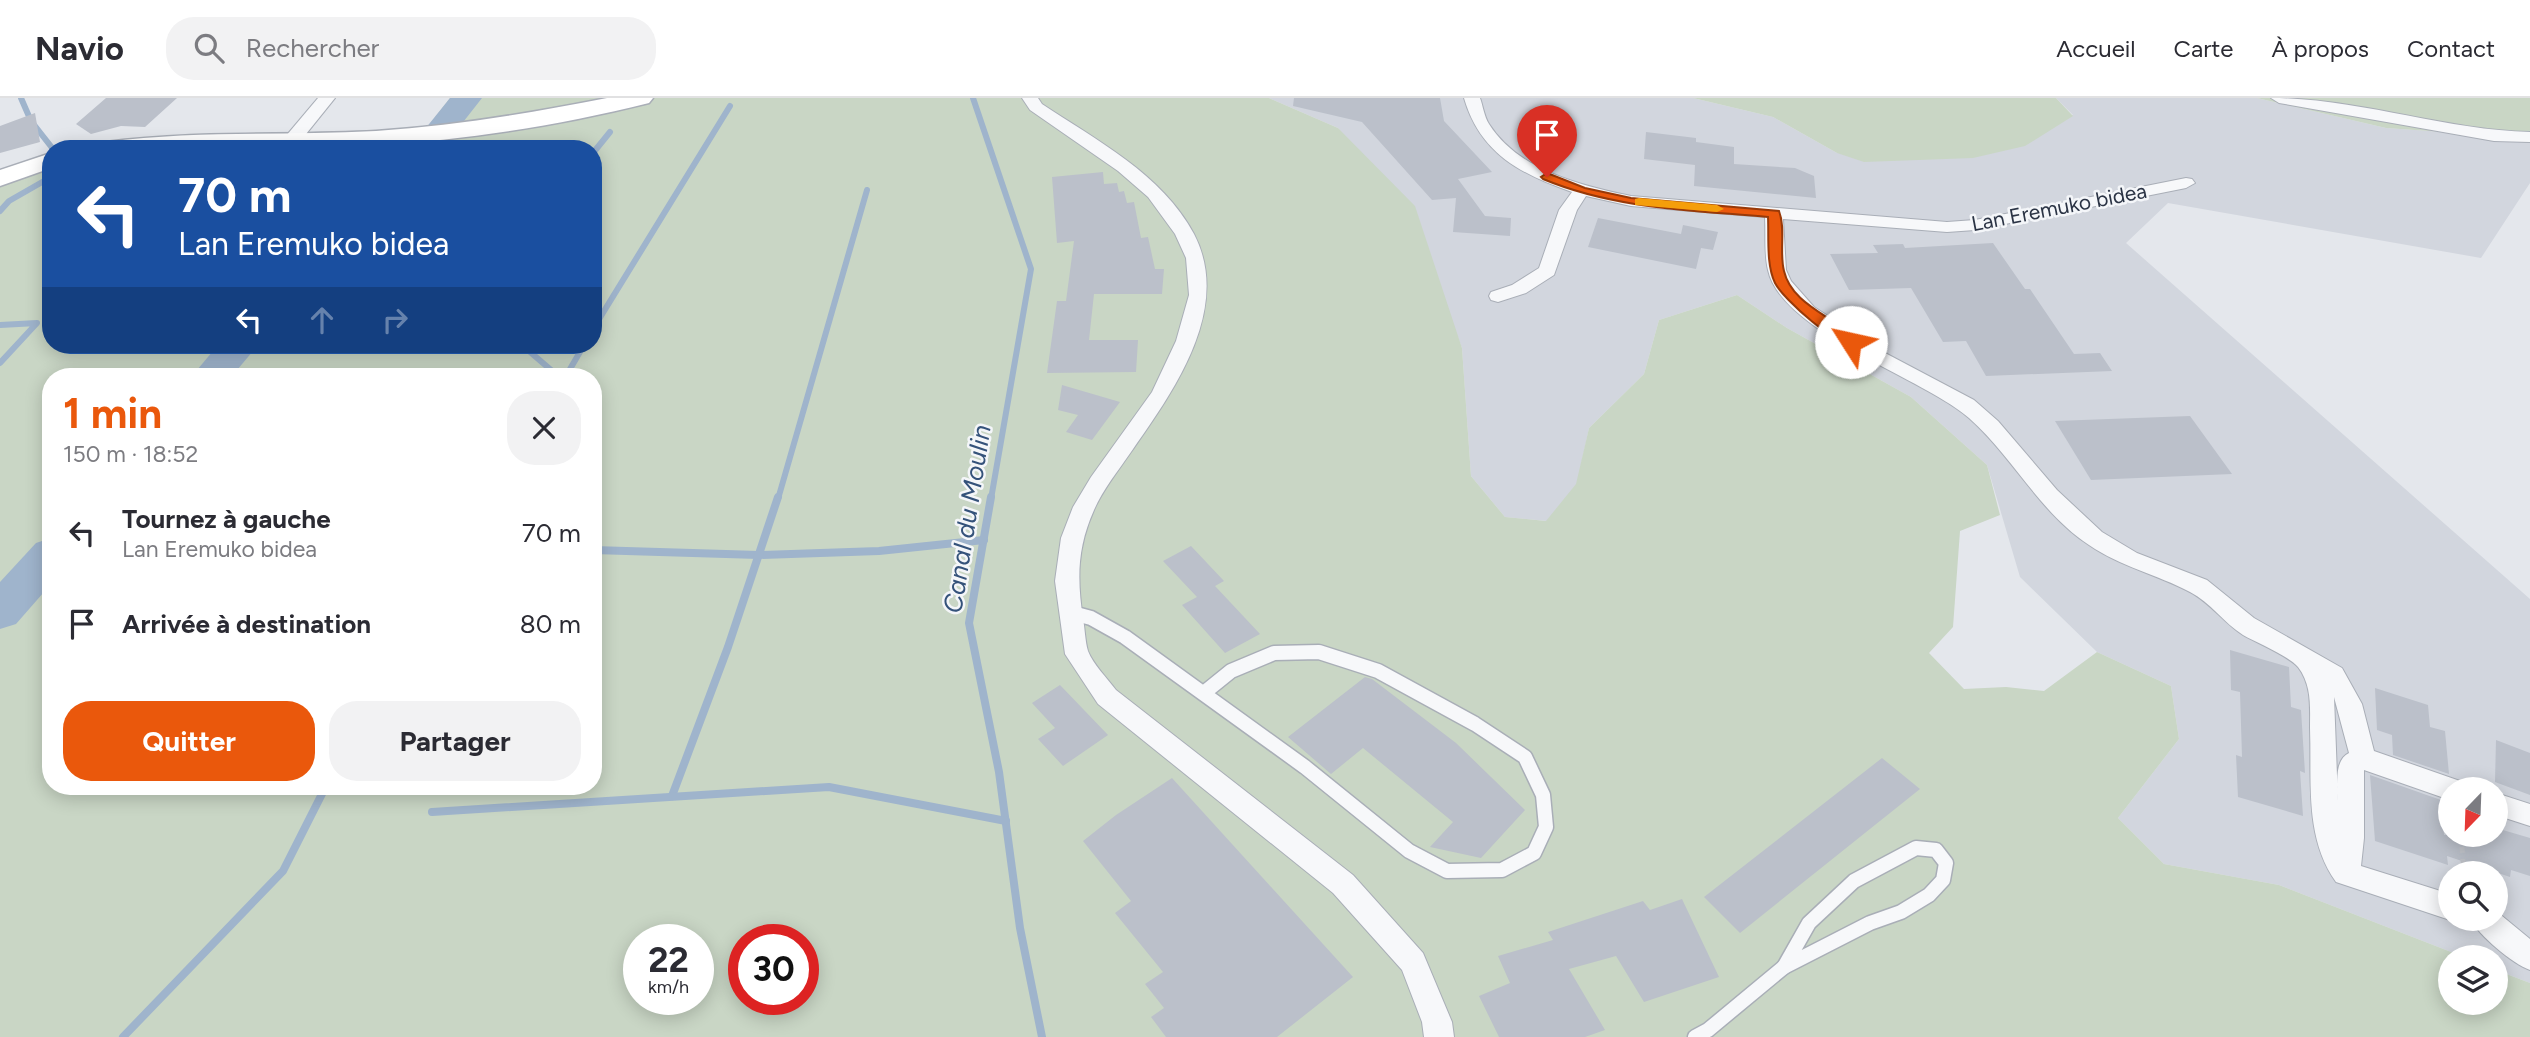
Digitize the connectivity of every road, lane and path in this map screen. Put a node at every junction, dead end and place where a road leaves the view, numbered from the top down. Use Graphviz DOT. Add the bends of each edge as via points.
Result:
graph roads {
  1 [pos="327,98"];
  2 [pos="641,98"];
  3 [pos="1030,98"];
  4 [pos="1472,98"];
  5 [pos="2279,98"];
  6 [pos="2530,137"];
  7 [pos="292,140"];
  8 [pos="42,163"];
  9 [pos="0,178"];
  10 [pos="2186,183"];
  11 [pos="1581,191"];
  12 [pos="1774,214"];
  13 [pos="1498,296"];
  14 [pos="1069,612"];
  15 [pos="2305,658"];
  16 [pos="1205,692"];
  17 [pos="2363,758"];
  18 [pos="2438,784"];
  19 [pos="2508,808"];
  20 [pos="2530,816"];
  21 [pos="2346,873"];
  22 [pos="2438,902"];
  23 [pos="2499,931"];
  24 [pos="2530,957"];
  25 [pos="1784,967"];
  26 [pos="1439,1037"];
  27 [pos="1695,1037"];
  1 -- 7 [label="street"];
  2 -- 7 [label="street" via="459,129"];
  3 -- 14 [label="street" via="1154,193 1184,233 1195,258 1198,295 1166,385 1084,507 1072,538 1066,581"];
  4 -- 11 [label="street, Lan Eremuko bidea" via="1482,125 1503,150 1532,170"];
  5 -- 6 [label="street" via="2494,136"];
  8 -- 9 [label="street"];
  10 -- 12 [label="street, Lan Eremuko bidea" via="1975,225 1910,225"];
  11 -- 12 [label="street, Lan Eremuko bidea" via="1631,201"];
  11 -- 13 [label="street" via="1568,210 1547,271"];
  12 -- 15 [label="street" via="1777,270 1782,283 1807,311 1880,359 1967,405 1991,426 2049,496 2094,538 2129,559 2199,586 2246,625"];
  14 -- 16 [label="lane" via="1125,637"];
  14 -- 26 [label="street" via="1077,654 1107,697 1343,884 1413,962"];
  15 -- 17 [label="street" via="2342,685"];
  15 -- 21 [label="street" via="2322,692 2329,843"];
  16 -- 16 [label="lane" via="1409,851 1447,871 1502,870 1534,853 1546,827 1543,795 1525,757 1378,671 1319,652 1274,653 1231,671"];
  17 -- 18 [label="street"];
  17 -- 21 [label="street" via="2351,764"];
  19 -- 20 [label="street"];
  21 -- 22 [label="street"];
  23 -- 24 [label="street"];
  25 -- 25 [label="lane" via="1809,923 1854,880 1916,848 1936,850 1946,863 1943,880 1929,895"];
  25 -- 27 [label="lane"];
}
